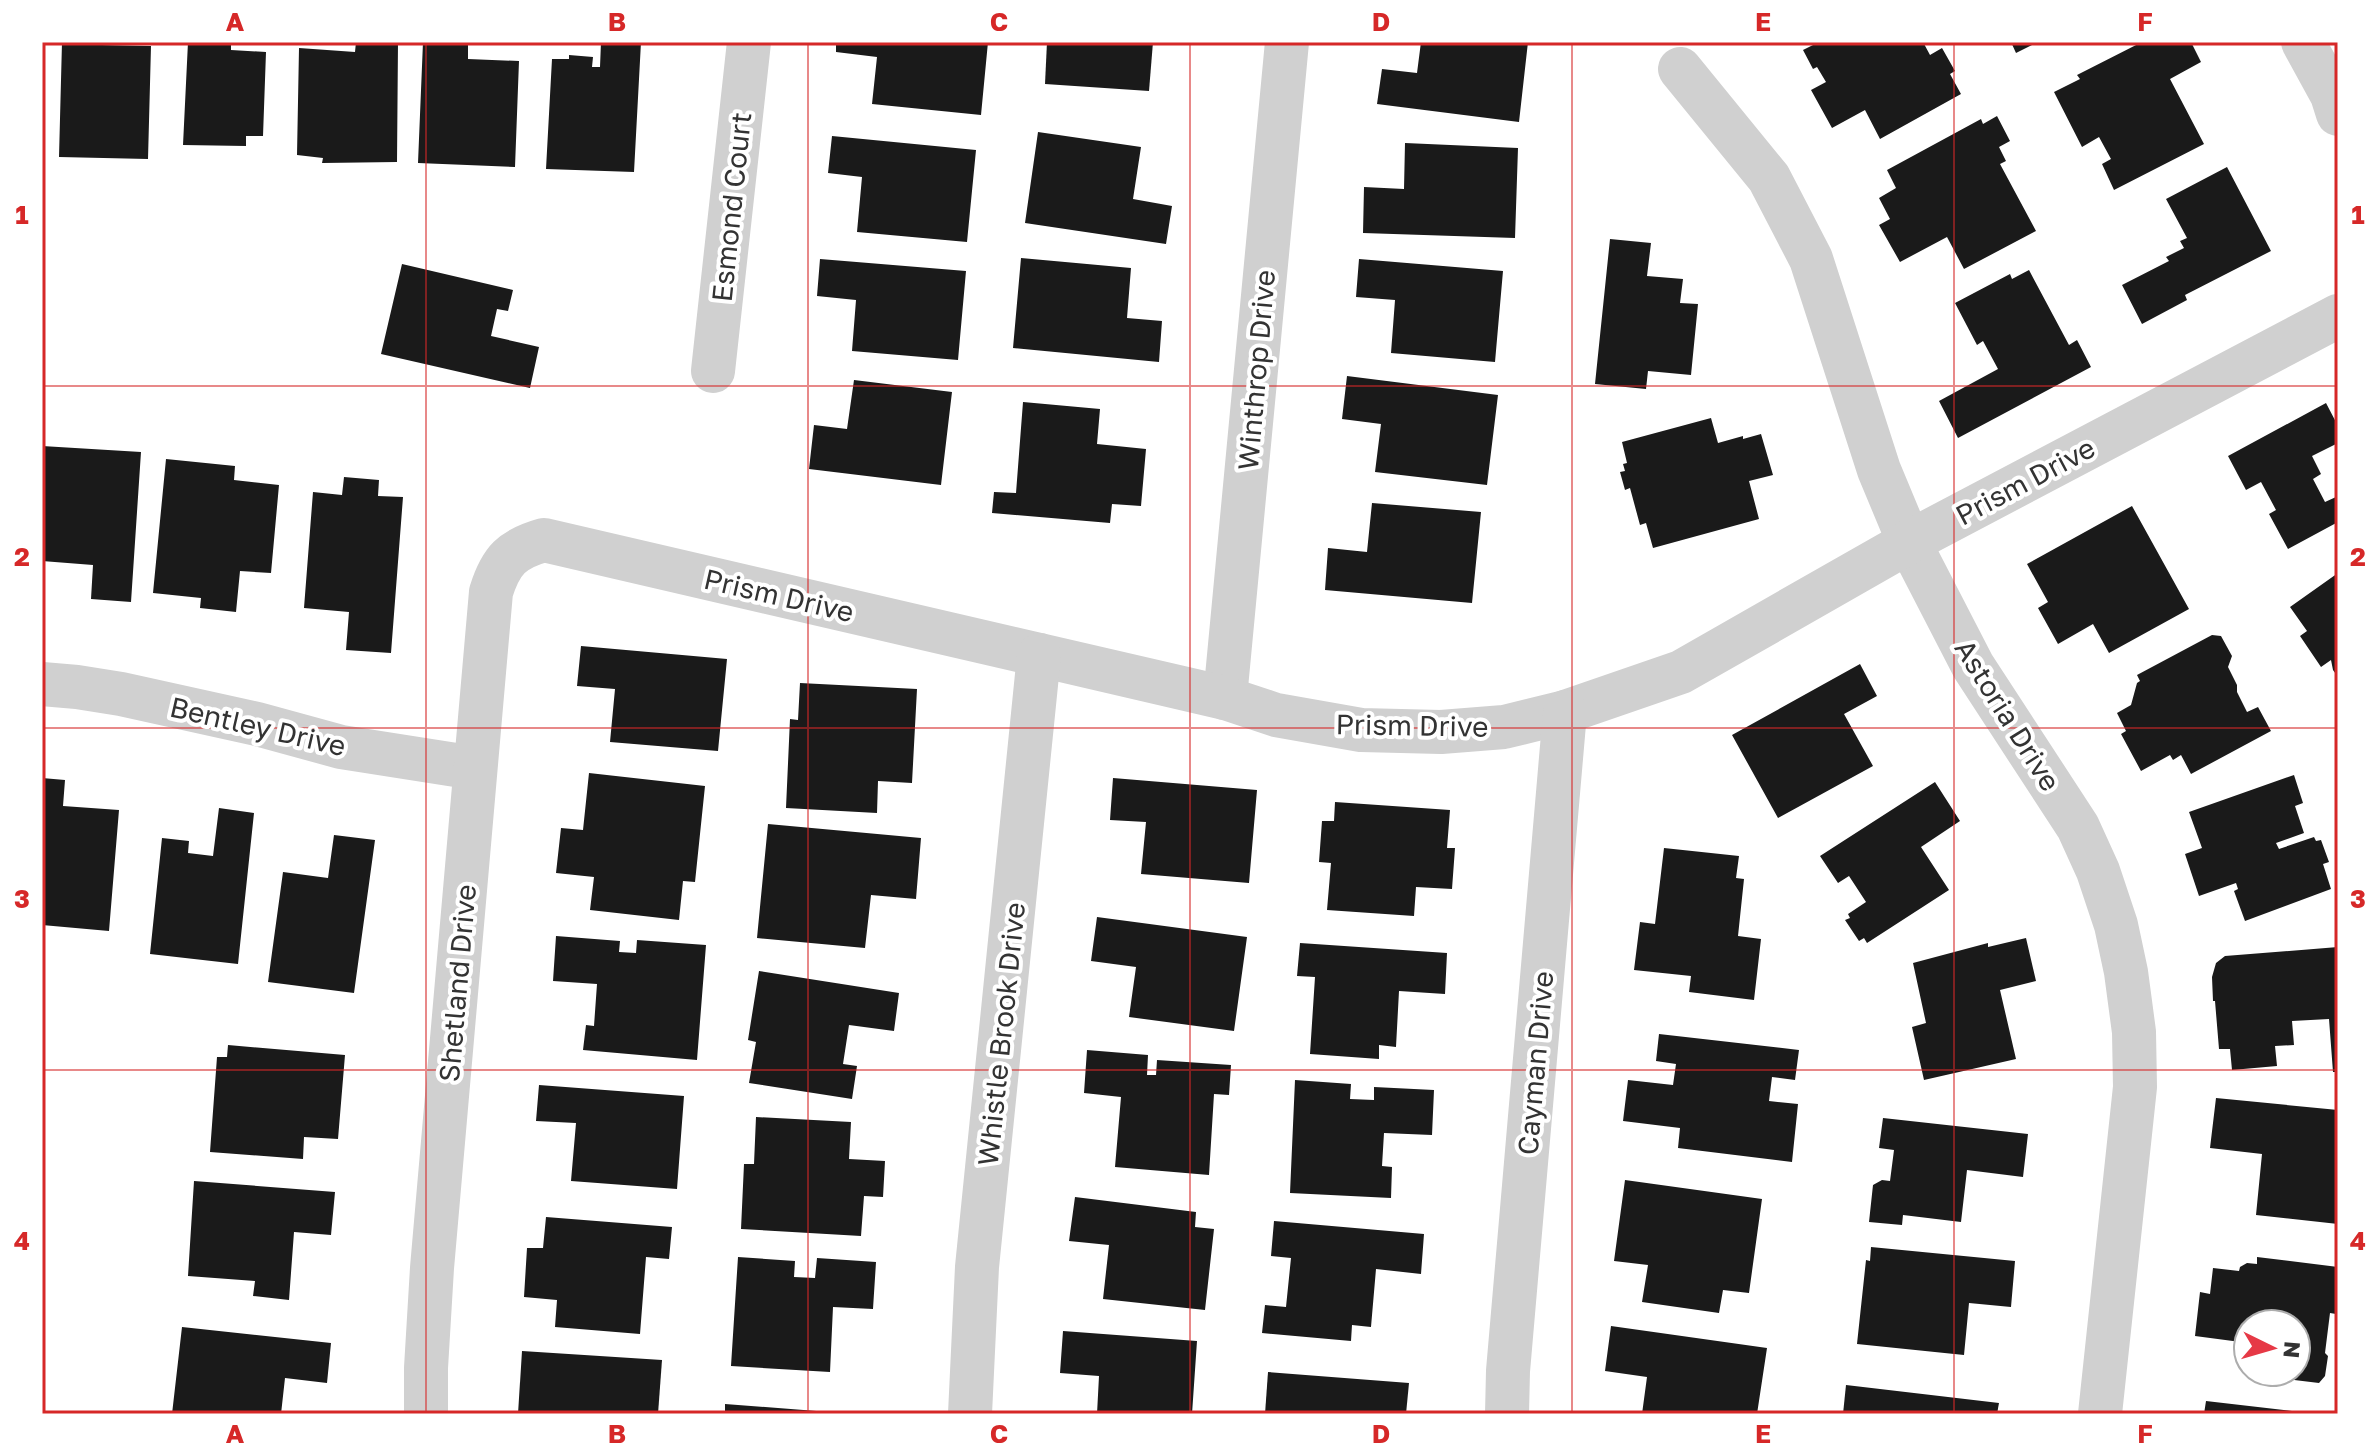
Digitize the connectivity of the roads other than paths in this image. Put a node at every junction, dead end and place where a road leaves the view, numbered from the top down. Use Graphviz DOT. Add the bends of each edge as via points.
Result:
graph roads {
  1 [pos="749,42"];
  2 [pos="1287,42"];
  3 [pos="2303,42"];
  4 [pos="1680,69"];
  5 [pos="2338,114"];
  6 [pos="2338,316"];
  7 [pos="713,371"];
  8 [pos="1909,542"];
  9 [pos="509,556"];
  10 [pos="1039,655"];
  11 [pos="42,684"];
  12 [pos="1225,698"];
  13 [pos="1565,712"];
  14 [pos="475,768"];
  15 [pos="426,1414"];
  16 [pos="970,1414"];
  17 [pos="1507,1414"];
  18 [pos="2100,1414"];
  1 -- 7 [label="street, Esmond Court"];
  2 -- 12 [label="street, Winthrop Drive"];
  3 -- 5 [label="street"];
  4 -- 8 [label="street, Astoria Drive" via="1769,178 1811,259 1870,445"];
  6 -- 8 [label="street, Prism Drive"];
  8 -- 13 [label="street, Prism Drive" via="1681,672"];
  8 -- 18 [label="street, Astoria Drive" via="1973,666 2078,827 2116,925 2134,1032 2135,1087"];
  9 -- 10 [label="street, Prism Drive" via="544,540"];
  9 -- 14 [label="street, Shetland Drive" via="491,592"];
  10 -- 12 [label="street, Prism Drive"];
  10 -- 16 [label="street, Whistle Brook Drive" via="977,1267"];
  11 -- 14 [label="street, Bentley Drive" via="121,694 341,747"];
  12 -- 13 [label="street, Prism Drive" via="1276,715 1361,730 1504,727"];
  13 -- 17 [label="street, Cayman Drive"];
  14 -- 15 [label="street, Shetland Drive" via="432,1268"];
}
